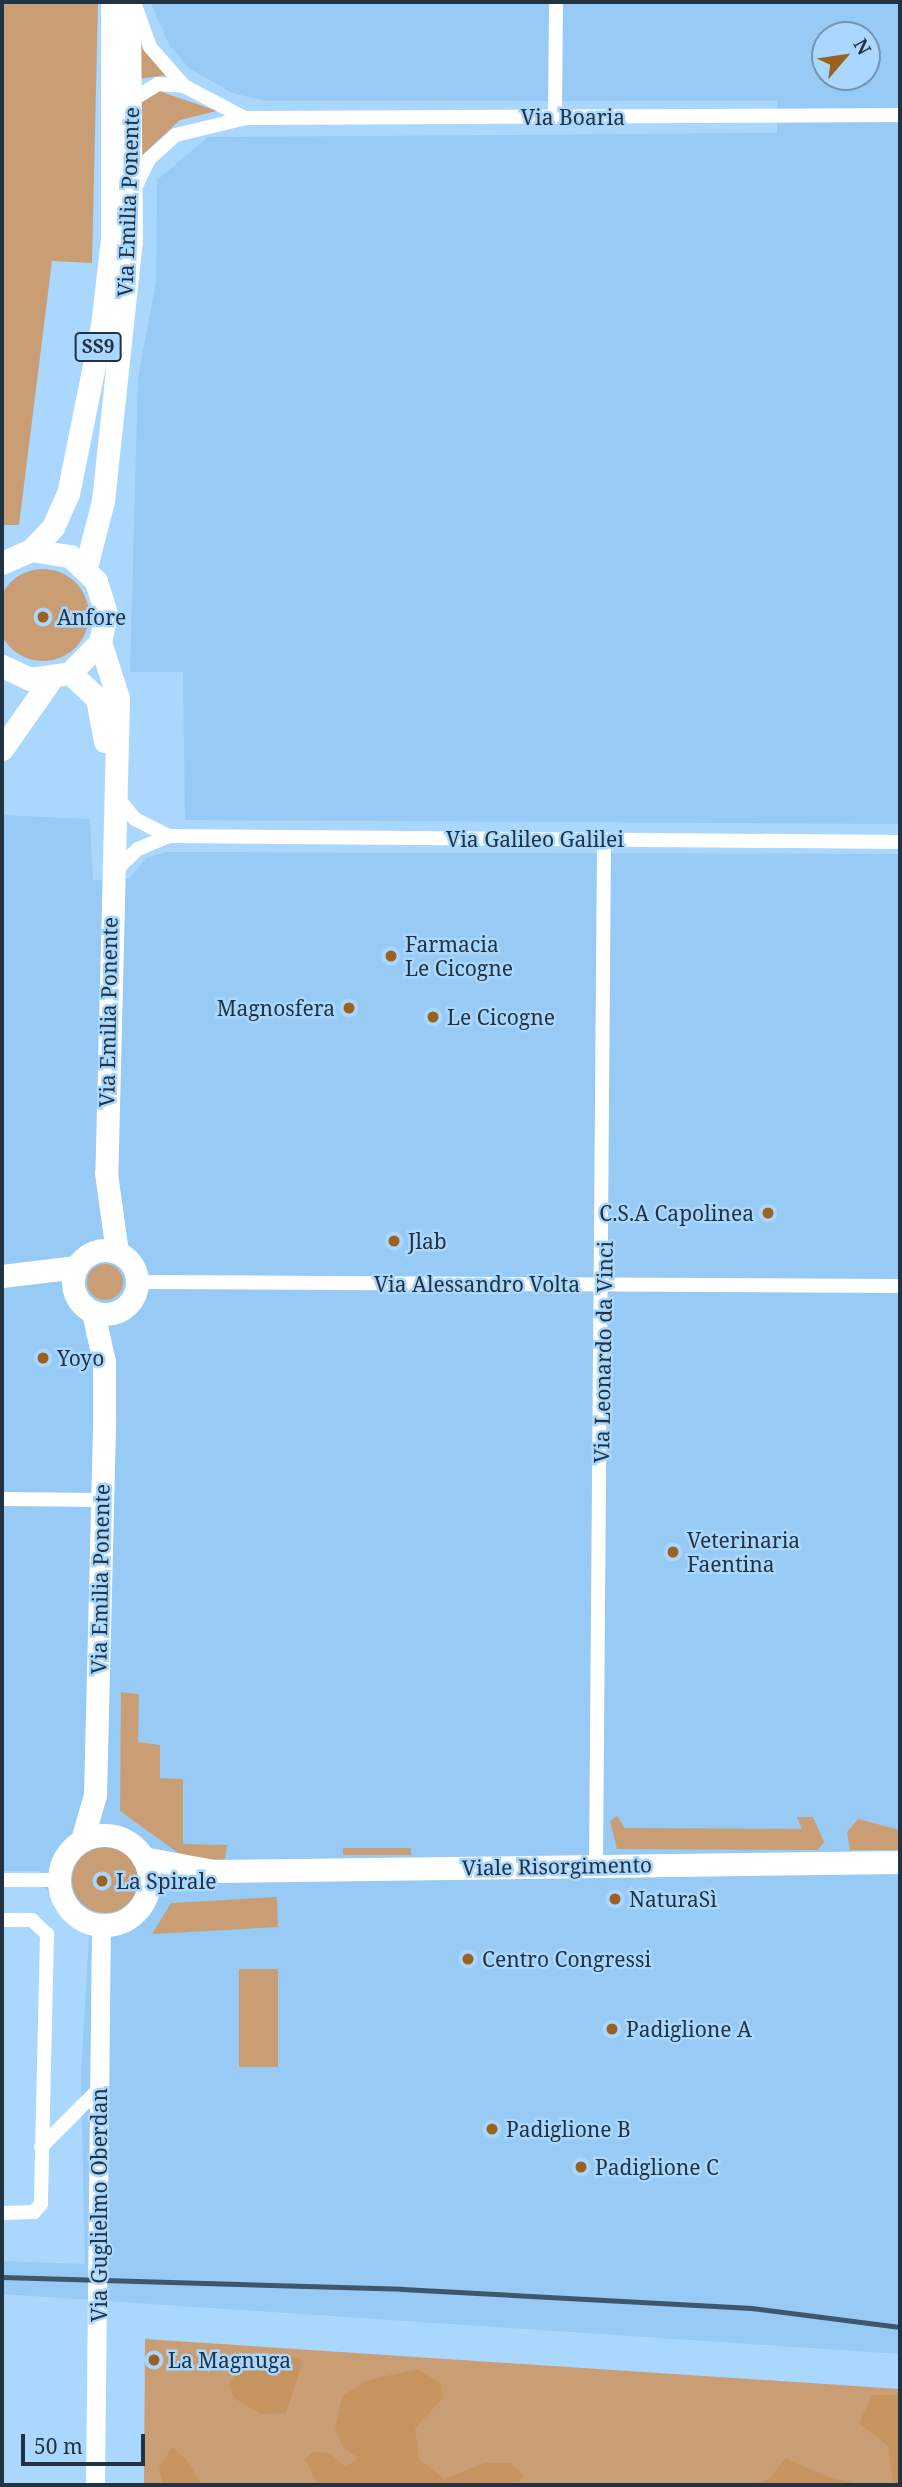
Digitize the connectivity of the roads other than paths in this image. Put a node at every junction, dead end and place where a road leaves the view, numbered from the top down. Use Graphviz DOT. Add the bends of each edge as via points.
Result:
graph roads {
  1 [pos="112,2"];
  2 [pos="132,2"];
  3 [pos="556,2"];
  4 [pos="184,86"];
  5 [pos="131,98"];
  6 [pos="900,115"];
  7 [pos="555,117"];
  8 [pos="246,118"];
  9 [pos="112,129"];
  10 [pos="130,198"];
  11 [pos="31,550"];
  12 [pos="2,563"];
  13 [pos="86,568"];
  14 [pos="100,642"];
  15 [pos="2,666"];
  16 [pos="60,676"];
  17 [pos="2,749"];
  18 [pos="117,797"];
  19 [pos="169,836"];
  20 [pos="604,839"];
  21 [pos="900,842"];
  22 [pos="113,881"];
  23 [pos="106,1173"];
  24 [pos="117,1252"];
  25 [pos="80,1270"];
  26 [pos="13,1276"];
  27 [pos="137,1282"];
  28 [pos="605,1284"];
  29 [pos="900,1286"];
  30 [pos="104,1312"];
  31 [pos="2,1499"];
  32 [pos="102,1500"];
  33 [pos="95,1795"];
  34 [pos="113,1835"];
  35 [pos="82,1840"];
  36 [pos="144,1858"];
  37 [pos="900,1862"];
  38 [pos="596,1864"];
  39 [pos="214,1871"];
  40 [pos="2,1880"];
  41 [pos="59,1880"];
  42 [pos="147,1895"];
  43 [pos="2,1920"];
  44 [pos="101,1924"];
  45 [pos="100,2088"];
  46 [pos="41,2147"];
  47 [pos="2,2213"];
  48 [pos="95,2485"];
  1 -- 9 [label="main road, Via Emilia Ponente / SS9"];
  2 -- 4 [label="street, Via Boaria" via="150,47"];
  2 -- 5 [label="main road, Via Emilia Ponente / SS9"];
  3 -- 7 [label="street"];
  4 -- 5 [label="street" via="159,84"];
  4 -- 8 [label="street, Via Boaria"];
  5 -- 9 [label="street"];
  5 -- 10 [label="main road, Via Emilia Ponente / SS9"];
  6 -- 7 [label="street, Via Boaria"];
  7 -- 8 [label="street, Via Boaria"];
  8 -- 10 [label="street, Via Boaria" via="177,135 149,159"];
  9 -- 11 [label="main road, Via Emilia Ponente / SS9" via="112,239 102,326 68,494 53,527"];
  10 -- 13 [label="main road, Via Emilia Ponente / SS9" via="103,501"];
  11 -- 12 [label="main road, SS9"];
  11 -- 13 [label="main road" via="51,550"];
  13 -- 14 [label="main road" via="103,597"];
  14 -- 16 [label="main road"];
  14 -- 18 [label="main road, Via Emilia Ponente" via="118,698"];
  15 -- 16 [label="main road" via="30,679"];
  16 -- 17 [label="main road"];
  16 -- 22 [label="main road, Via Emilia Ponente" via="97,698 105,720 102,877"];
  18 -- 19 [label="street, Via Galileo Galilei" via="135,819"];
  18 -- 22 [label="main road, Via Emilia Ponente"];
  19 -- 20 [label="street, Via Galileo Galilei"];
  19 -- 22 [label="street, Via Galileo Galilei" via="138,849"];
  20 -- 21 [label="street, Via Galileo Galilei"];
  20 -- 28 [label="street, Via Leonardo da Vinci"];
  22 -- 23 [label="main road, Via Emilia Ponente"];
  23 -- 24 [label="main road, Via Emilia Ponente"];
  23 -- 25 [label="main road, Via Emilia Ponente"];
  24 -- 25 [label="main road"];
  24 -- 27 [label="main road, Via Emilia Ponente" via="134,1267"];
  25 -- 26 [label="main road"];
  25 -- 30 [label="main road, Via Emilia Ponente"];
  27 -- 28 [label="street, Via Alessandro Volta"];
  27 -- 30 [label="main road" via="133,1297"];
  28 -- 29 [label="street, Via Alessandro Volta"];
  28 -- 38 [label="street, Via Leonardo da Vinci"];
  30 -- 32 [label="main road, Via Emilia Ponente"];
  31 -- 32 [label="street"];
  32 -- 33 [label="main road, Via Emilia Ponente"];
  33 -- 34 [label="main road, Via Emilia Ponente"];
  33 -- 35 [label="main road, Via Emilia Ponente"];
  34 -- 35 [label="main road"];
  34 -- 36 [label="main road"];
  35 -- 41 [label="main road" via="65,1857"];
  36 -- 39 [label="main road, Viale Risorgimento"];
  36 -- 42 [label="main road"];
  37 -- 38 [label="main road, Viale Risorgimento"];
  38 -- 39 [label="main road, Viale Risorgimento"];
  39 -- 42 [label="main road, Viale Risorgimento" via="182,1877"];
  40 -- 41 [label="street"];
  41 -- 44 [label="main road" via="76,1915"];
  42 -- 44 [label="main road" via="129,1917"];
  43 -- 46 [label="street" via="32,1920 47,1934"];
  44 -- 45 [label="main road, Via Guglielmo Oberdan"];
  45 -- 46 [label="street"];
  45 -- 48 [label="main road, Via Guglielmo Oberdan"];
  46 -- 47 [label="street" via="41,2204 34,2212"];
}
